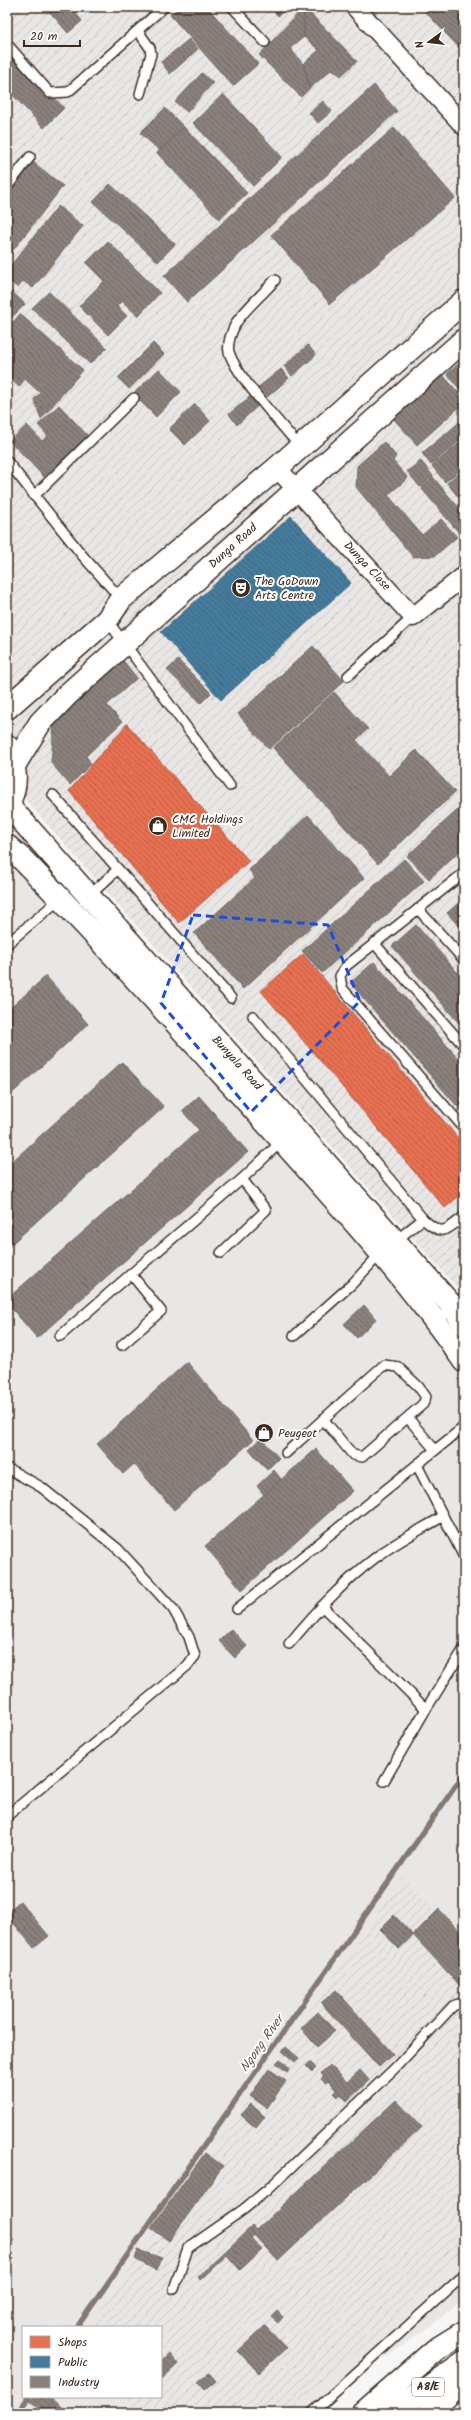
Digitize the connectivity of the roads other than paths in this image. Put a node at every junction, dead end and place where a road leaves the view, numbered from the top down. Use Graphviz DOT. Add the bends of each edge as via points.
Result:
graph roads {
  1 [pos="164,7"];
  2 [pos="232,7"];
  3 [pos="355,7"];
  4 [pos="138,31"];
  5 [pos="265,42"];
  6 [pos="7,44"];
  7 [pos="140,94"];
  8 [pos="464,126"];
  9 [pos="30,157"];
  10 [pos="7,187"];
  11 [pos="275,280"];
  12 [pos="464,301"];
  13 [pos="464,340"];
  14 [pos="134,398"];
  15 [pos="300,447"];
  16 [pos="7,461"];
  17 [pos="277,468"];
  18 [pos="296,490"];
  19 [pos="34,496"];
  20 [pos="464,576"];
  21 [pos="121,599"];
  22 [pos="413,616"];
  23 [pos="107,620"];
  24 [pos="124,643"];
  25 [pos="348,676"];
  26 [pos="7,708"];
  27 [pos="11,755"];
  28 [pos="230,786"];
  29 [pos="53,794"];
  30 [pos="7,805"];
  31 [pos="7,846"];
  32 [pos="118,869"];
  33 [pos="464,873"];
  34 [pos="88,897"];
  35 [pos="61,898"];
  36 [pos="418,909"];
  37 [pos="374,943"];
  38 [pos="7,944"];
  39 [pos="464,960"];
  40 [pos="231,998"];
  41 [pos="253,1016"];
  42 [pos="464,1046"];
  43 [pos="464,1128"];
  44 [pos="289,1134"];
  45 [pos="242,1179"];
  46 [pos="464,1217"];
  47 [pos="423,1219"];
  48 [pos="388,1247"];
  49 [pos="221,1253"];
  50 [pos="131,1274"];
  51 [pos="460,1309"];
  52 [pos="436,1321"];
  53 [pos="60,1336"];
  54 [pos="294,1336"];
  55 [pos="122,1345"];
  56 [pos="464,1361"];
  57 [pos="408,1418"];
  58 [pos="323,1419"];
  59 [pos="464,1427"];
  60 [pos="435,1450"];
  61 [pos="286,1454"];
  62 [pos="417,1465"];
  63 [pos="7,1468"];
  64 [pos="442,1517"];
  65 [pos="464,1557"];
  66 [pos="322,1606"];
  67 [pos="238,1609"];
  68 [pos="289,1644"];
  69 [pos="464,1649"];
  70 [pos="426,1709"];
  71 [pos="384,1781"];
  72 [pos="7,1816"];
  73 [pos="464,2007"];
  74 [pos="464,2276"];
  75 [pos="174,2289"];
  76 [pos="464,2332"];
  77 [pos="464,2362"];
  78 [pos="464,2380"];
  79 [pos="312,2413"];
  80 [pos="363,2413"];
  81 [pos="392,2413"];
  82 [pos="429,2413"];
  1 -- 4 [label="lane"];
  2 -- 5 [label="lane"];
  3 -- 8 [label="street"];
  4 -- 6 [label="lane" via="76,87 58,94 50,93"];
  4 -- 7 [label="lane" via="152,54"];
  9 -- 10 [label="lane"];
  11 -- 15 [label="lane" via="236,323 229,341 229,351 233,364"];
  12 -- 15 [label="main road"];
  13 -- 18 [label="main road, Dunga Road"];
  14 -- 19 [label="lane"];
  15 -- 17 [label="main road"];
  16 -- 19 [label="lane"];
  17 -- 18 [label="street, Dunga Close"];
  17 -- 21 [label="main road"];
  18 -- 22 [label="street, Dunga Close"];
  18 -- 24 [label="main road, Dunga Road"];
  19 -- 21 [label="lane"];
  20 -- 22 [label="street"];
  21 -- 23 [label="main road"];
  22 -- 25 [label="lane"];
  23 -- 24 [label="lane"];
  23 -- 26 [label="main road"];
  24 -- 27 [label="main road, Dunga Road" via="40,723"];
  24 -- 28 [label="lane"];
  27 -- 30 [label="main road" via="15,785"];
  29 -- 32 [label="lane"];
  30 -- 34 [label="main road, Bunyala Road"];
  31 -- 35 [label="main road, Bunyala Road"];
  32 -- 34 [label="lane"];
  32 -- 40 [label="lane"];
  33 -- 36 [label="lane"];
  34 -- 44 [label="main road, Bunyala Road"];
  35 -- 38 [label="lane"];
  35 -- 44 [label="main road, Bunyala Road"];
  36 -- 37 [label="lane"];
  36 -- 39 [label="lane"];
  37 -- 42 [label="lane"];
  37 -- 43 [label="lane" via="346,966 340,976 342,988"];
  41 -- 47 [label="lane"];
  44 -- 45 [label="lane"];
  44 -- 48 [label="main road, Bunyala Road"];
  45 -- 49 [label="lane" via="266,1210"];
  45 -- 50 [label="lane"];
  46 -- 47 [label="lane" via="442,1231 436,1230"];
  47 -- 48 [label="lane"];
  48 -- 51 [label="main road, Bunyala Road"];
  48 -- 52 [label="main road, Bunyala Road"];
  48 -- 54 [label="lane" via="352,1284"];
  50 -- 53 [label="lane"];
  50 -- 55 [label="lane" via="161,1311"];
  51 -- 52 [label="lane"];
  52 -- 56 [label="main road, Bunyala Road"];
  57 -- 58 [label="lane" via="362,1457 353,1455"];
  57 -- 58 [label="lane" via="423,1404 426,1397 398,1367 384,1365"];
  57 -- 60 [label="lane"];
  58 -- 61 [label="lane"];
  59 -- 60 [label="lane"];
  60 -- 62 [label="lane"];
  62 -- 64 [label="lane"];
  62 -- 67 [label="lane"];
  63 -- 72 [label="lane" via="41,1487 118,1549 174,1609 196,1656"];
  64 -- 65 [label="lane"];
  64 -- 66 [label="lane" via="376,1557"];
  66 -- 68 [label="lane"];
  66 -- 70 [label="lane"];
  69 -- 70 [label="lane"];
  70 -- 71 [label="lane"];
  73 -- 75 [label="lane" via="458,2004 453,2006 395,2068 267,2190 188,2248"];
  74 -- 79 [label="lane"];
  76 -- 80 [label="main road" via="435,2350"];
  77 -- 81 [label="main road, A8/E"];
  78 -- 82 [label="main road"];
}
